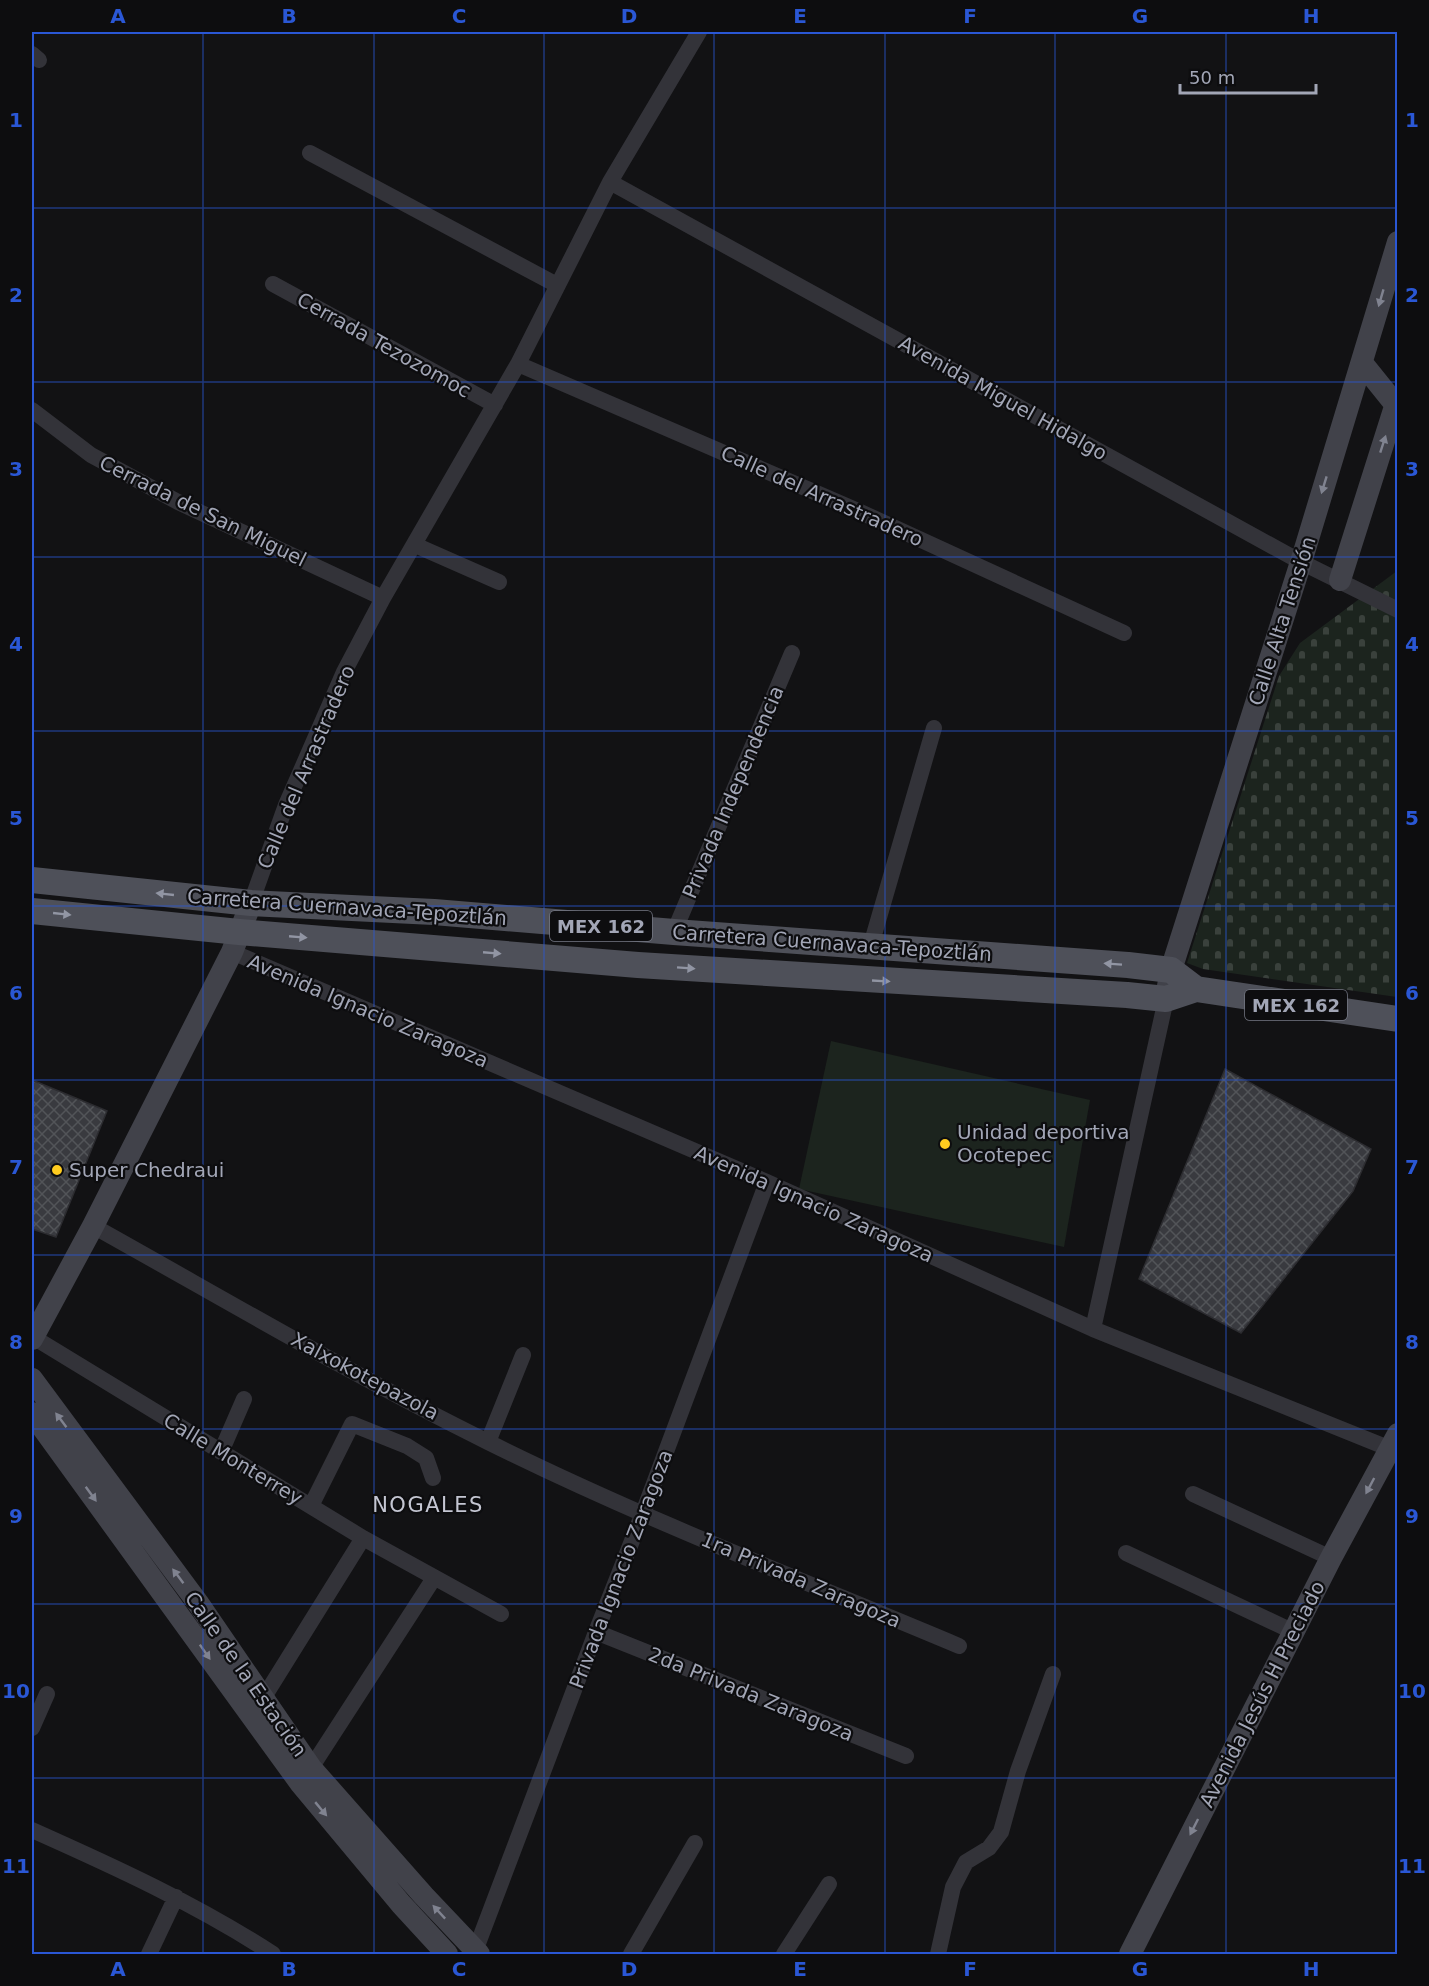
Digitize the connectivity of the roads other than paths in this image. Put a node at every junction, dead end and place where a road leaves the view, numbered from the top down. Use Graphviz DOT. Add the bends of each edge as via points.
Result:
graph roads {
  1 [pos="699,32"];
  2 [pos="310,153"];
  3 [pos="610,182"];
  4 [pos="1396,254"];
  5 [pos="273,284"];
  6 [pos="557,285"];
  7 [pos="518,363"];
  8 [pos="1362,363"];
  9 [pos="1396,401"];
  10 [pos="495,405"];
  11 [pos="32,410"];
  12 [pos="415,545"];
  13 [pos="1301,562"];
  14 [pos="1340,580"];
  15 [pos="499,582"];
  16 [pos="383,598"];
  17 [pos="1398,610"];
  18 [pos="1124,633"];
  19 [pos="792,652"];
  20 [pos="934,728"];
  21 [pos="32,880"];
  22 [pos="251,903"];
  23 [pos="32,911"];
  24 [pos="674,932"];
  25 [pos="236,942"];
  26 [pos="871,945"];
  27 [pos="1171,970"];
  28 [pos="1196,989"];
  29 [pos="1166,999"];
  30 [pos="1398,1019"];
  31 [pos="767,1182"];
  32 [pos="93,1226"];
  33 [pos="1093,1329"];
  34 [pos="32,1338"];
  35 [pos="524,1355"];
  36 [pos="32,1379"];
  37 [pos="244,1399"];
  38 [pos="32,1413"];
  39 [pos="488,1442"];
  40 [pos="1395,1445"];
  41 [pos="221,1452"];
  42 [pos="433,1478"];
  43 [pos="1193,1494"];
  44 [pos="311,1506"];
  45 [pos="643,1513"];
  46 [pos="363,1538"];
  47 [pos="1126,1553"];
  48 [pos="1331,1558"];
  49 [pos="434,1578"];
  50 [pos="501,1614"];
  51 [pos="596,1632"];
  52 [pos="1294,1632"];
  53 [pos="959,1646"];
  54 [pos="1053,1674"];
  55 [pos="47,1694"];
  56 [pos="263,1699"];
  57 [pos="251,1718"];
  58 [pos="32,1728"];
  59 [pos="906,1756"];
  60 [pos="311,1768"];
  61 [pos="32,1830"];
  62 [pos="695,1843"];
  63 [pos="829,1884"];
  64 [pos="176,1897"];
  65 [pos="476,1953"];
  66 [pos="149,1954"];
  67 [pos="273,1954"];
  68 [pos="447,1954"];
  69 [pos="631,1954"];
  70 [pos="784,1954"];
  71 [pos="938,1954"];
  72 [pos="1130,1954"];
  1 -- 3 [label="street, Calle del Arrastradero"];
  2 -- 6 [label="street"];
  3 -- 6 [label="street, Calle del Arrastradero"];
  3 -- 13 [label="street, Avenida Miguel Hidalgo"];
  4 -- 8 [label="street, Calle Alta Tensión, one-way"];
  5 -- 10 [label="street, Cerrada Tezozomoc"];
  6 -- 7 [label="street, Calle del Arrastradero"];
  7 -- 10 [label="street, Calle del Arrastradero"];
  7 -- 18 [label="street, Calle del Arrastradero" via="856,510"];
  8 -- 9 [label="street"];
  8 -- 13 [label="street, Calle Alta Tensión, one-way"];
  14 -- 9 [label="street, one-way"];
  10 -- 12 [label="street, Calle del Arrastradero"];
  11 -- 16 [label="street, Cerrada de San Miguel" via="91,455 178,502"];
  12 -- 15 [label="street"];
  12 -- 16 [label="street, Calle del Arrastradero"];
  13 -- 14 [label="street, Avenida Miguel Hidalgo"];
  13 -- 27 [label="street, Calle Alta Tensión"];
  14 -- 17 [label="street, Avenida Miguel Hidalgo"];
  16 -- 22 [label="street, Calle del Arrastradero" via="344,672 286,805"];
  19 -- 24 [label="street, Privada Independencia"];
  20 -- 26 [label="street"];
  22 -- 21 [label="main road, Carretera Cuernavaca-Tepoztlán / MEX 162, one-way"];
  22 -- 24 [label="main road, Carretera Cuernavaca-Tepoztlán / MEX 162" via="434,912"];
  22 -- 25 [label="street, Calle del Arrastradero"];
  23 -- 25 [label="main road, Carretera Cuernavaca-Tepoztlán / MEX 162, one-way"];
  24 -- 26 [label="main road, Carretera Cuernavaca-Tepoztlán / MEX 162"];
  25 -- 29 [label="main road, Carretera Cuernavaca-Tepoztlán / MEX 162, one-way"];
  25 -- 31 [label="street, Avenida Ignacio Zaragoza"];
  25 -- 32 [label="street, Calle del Arrastradero"];
  27 -- 26 [label="main road, Carretera Cuernavaca-Tepoztlán / MEX 162, one-way"];
  27 -- 28 [label="main road, Carretera Cuernavaca-Tepoztlán / MEX 162"];
  27 -- 29 [label="street, Calle Alta Tensión"];
  28 -- 29 [label="main road, Carretera Cuernavaca-Tepoztlán / MEX 162"];
  28 -- 30 [label="main road, Carretera Cuernavaca-Tepoztlán / MEX 162"];
  29 -- 33 [label="street"];
  31 -- 33 [label="street, Avenida Ignacio Zaragoza"];
  31 -- 45 [label="street, Privada Ignacio Zaragoza"];
  32 -- 34 [label="street, Calle del Arrastradero"];
  32 -- 39 [label="street, Xalxokotepazola"];
  33 -- 40 [label="street, Avenida Ignacio Zaragoza"];
  34 -- 41 [label="street, Calle Monterrey"];
  35 -- 39 [label="street"];
  56 -- 36 [label="street, Calle de la Estación, one-way" via="198,1603"];
  37 -- 41 [label="street"];
  38 -- 57 [label="street, Calle de la Estación, one-way"];
  39 -- 45 [label="street, Xalxokotepazola"];
  40 -- 48 [label="street, Avenida Jesús H Preciado, one-way"];
  41 -- 44 [label="street, Calle Monterrey"];
  42 -- 44 [label="street" via="426,1458 352,1424"];
  43 -- 48 [label="street"];
  44 -- 46 [label="street, Calle Monterrey"];
  45 -- 51 [label="street, Privada Ignacio Zaragoza"];
  45 -- 53 [label="street, 1ra Privada Zaragoza"];
  46 -- 49 [label="street, Calle Monterrey"];
  46 -- 56 [label="street"];
  47 -- 52 [label="street"];
  48 -- 52 [label="street, Avenida Jesús H Preciado"];
  49 -- 50 [label="street, Calle Monterrey"];
  49 -- 60 [label="street"];
  51 -- 59 [label="street, 2da Privada Zaragoza"];
  51 -- 65 [label="street, Privada Ignacio Zaragoza"];
  52 -- 72 [label="street, Avenida Jesús H Preciado, one-way"];
  54 -- 71 [label="street" via="1001,1832 989,1848 966,1862 953,1887"];
  55 -- 58 [label="street"];
  56 -- 57 [label="street"];
  56 -- 60 [label="street, Calle de la Estación"];
  57 -- 68 [label="street, Calle de la Estación, one-way" via="301,1784"];
  65 -- 60 [label="street, Calle de la Estación, one-way"];
  61 -- 64 [label="street"];
  62 -- 69 [label="street"];
  63 -- 70 [label="street"];
  64 -- 66 [label="street"];
  64 -- 67 [label="street"];
}
